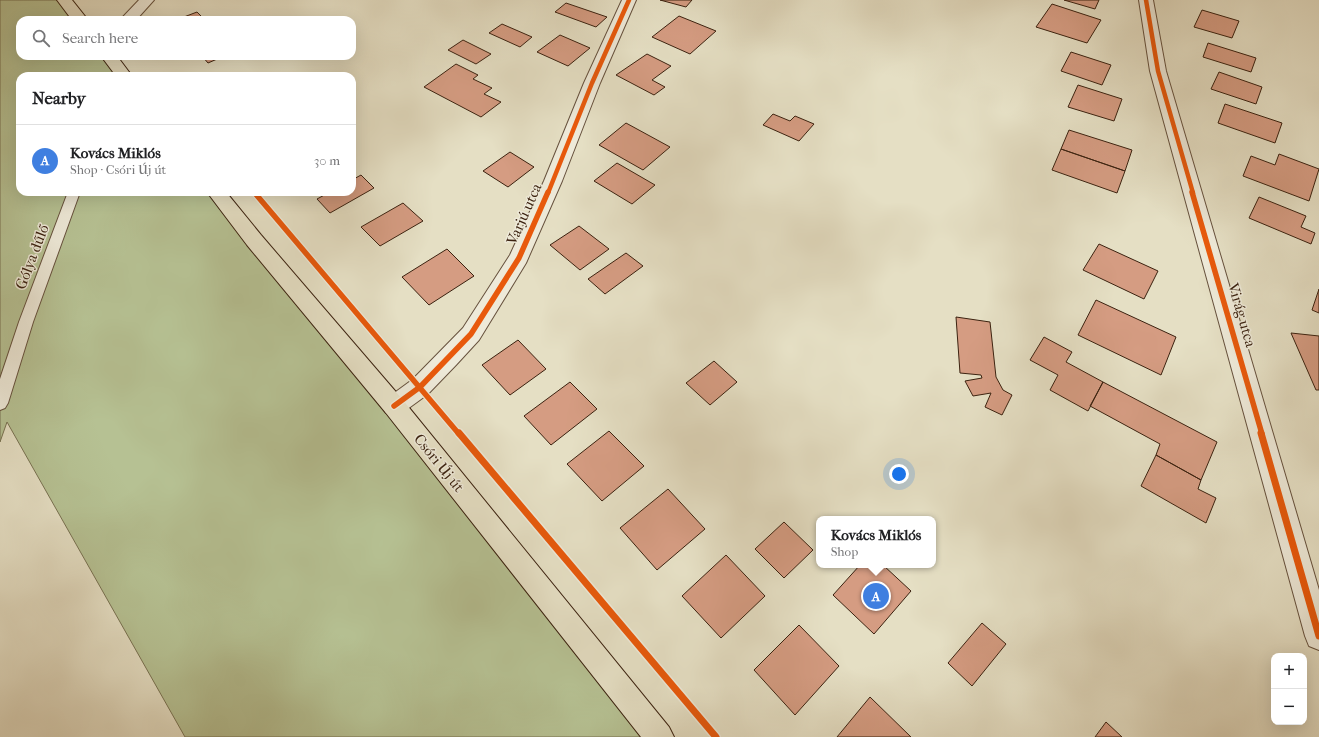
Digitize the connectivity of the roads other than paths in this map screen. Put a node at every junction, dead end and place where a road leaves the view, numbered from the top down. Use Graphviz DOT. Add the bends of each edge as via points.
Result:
graph roads {
  1 [pos="64,0"];
  2 [pos="147,0"];
  3 [pos="629,0"];
  4 [pos="1146,0"];
  5 [pos="77,16"];
  6 [pos="132,16"];
  7 [pos="112,60"];
  8 [pos="121,72"];
  9 [pos="73,196"];
  10 [pos="219,196"];
  11 [pos="0,403"];
  12 [pos="394,406"];
  13 [pos="1319,636"];
  14 [pos="659,737"];
  1 -- 5 [label="main road"];
  2 -- 6 [label="street"];
  3 -- 12 [label="street, Varjú utca" via="519,258 471,334 420,387"];
  4 -- 13 [label="street, Virág utca" via="1158,71"];
  7 -- 8 [label="main road"];
  9 -- 11 [label="lane, Gólya dűlő" via="26,322"];
  10 -- 12 [label="main road, Csóri Új út"];
  12 -- 14 [label="main road, Csóri Új út"];
}
